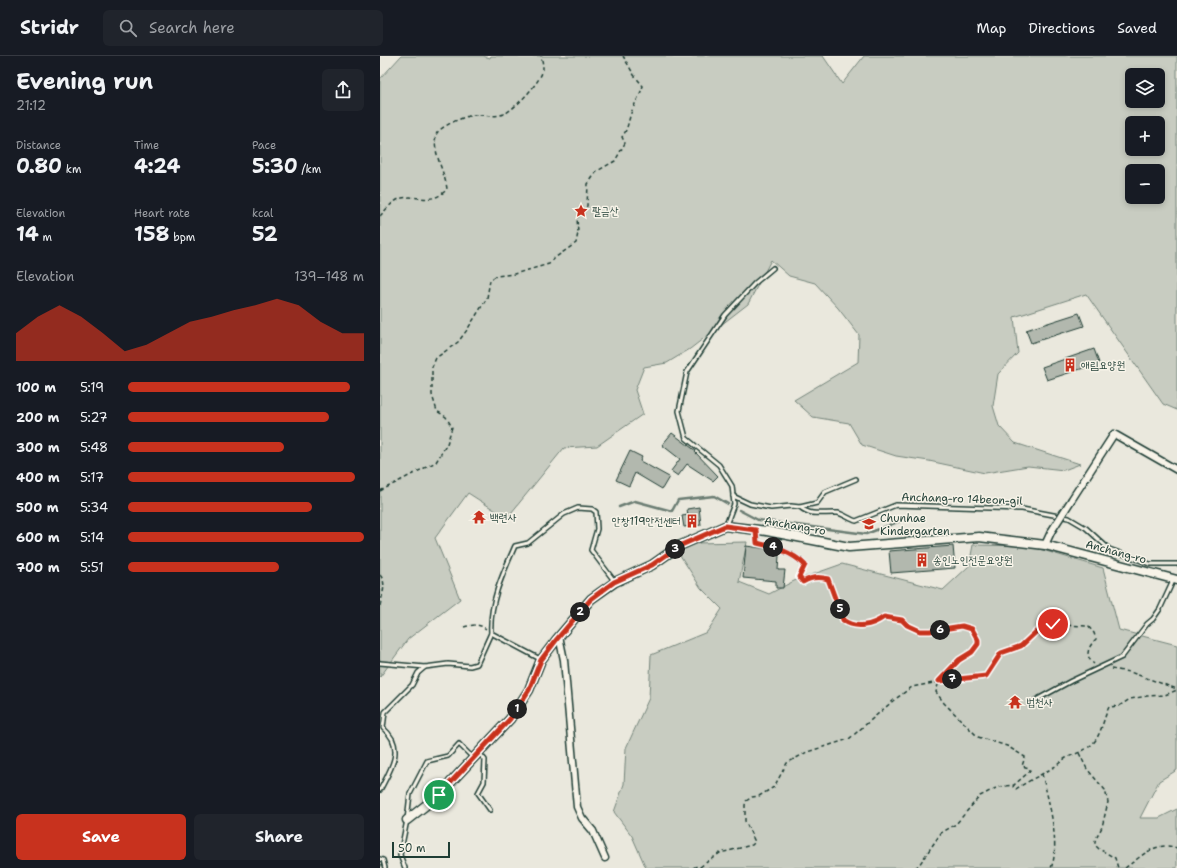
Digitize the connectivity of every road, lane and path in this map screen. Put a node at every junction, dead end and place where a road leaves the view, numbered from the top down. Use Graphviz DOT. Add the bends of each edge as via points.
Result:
graph roads {
  1 [pos="541,56"];
  2 [pos="623,56"];
  3 [pos="380,216"];
  4 [pos="773,268"];
  5 [pos="1177,470"];
  6 [pos="856,479"];
  7 [pos="380,491"];
  8 [pos="733,496"];
  9 [pos="800,507"];
  10 [pos="725,526"];
  11 [pos="756,530"];
  12 [pos="1045,545"];
  13 [pos="1177,564"];
  14 [pos="805,565"];
  15 [pos="380,575"];
  16 [pos="1175,579"];
  17 [pos="614,582"];
  18 [pos="380,607"];
  19 [pos="464,627"];
  20 [pos="491,633"];
  21 [pos="559,636"];
  22 [pos="541,660"];
  23 [pos="380,663"];
  24 [pos="425,667"];
  25 [pos="1100,667"];
  26 [pos="939,681"];
  27 [pos="1177,690"];
  28 [pos="1036,700"];
  29 [pos="1079,754"];
  30 [pos="476,755"];
  31 [pos="1042,773"];
  32 [pos="1014,785"];
  33 [pos="380,790"];
  34 [pos="490,810"];
  35 [pos="408,820"];
  36 [pos="1177,848"];
  37 [pos="605,858"];
  38 [pos="380,859"];
  39 [pos="385,868"];
  40 [pos="404,868"];
  41 [pos="693,868"];
  42 [pos="700,868"];
  43 [pos="915,868"];
  44 [pos="1051,868"];
  45 [pos="1118,868"];
  46 [pos="1125,868"];
  1 -- 3 [label="path" via="543,69 539,80 512,108 503,114 473,115 441,128 436,134 436,150 446,181 447,189 444,192 432,199 402,198"];
  2 -- 7 [label="path" via="643,86 622,137 625,142 621,152 615,162 597,171 588,184 587,206 577,218 576,243 549,264 514,274 496,276 490,280 487,298 467,330 458,342 436,358 432,367 432,395 437,411 446,417 452,427 448,444 436,462"];
  4 -- 8 [label="lane" via="725,315 687,372 679,412 686,438 718,464 732,486"];
  5 -- 12 [label="street, bridge" via="1114,434 1050,532"];
  6 -- 9 [label="lane" via="825,492 817,503"];
  8 -- 9 [label="lane" via="750,504 771,508"];
  8 -- 10 [label="lane" via="734,504"];
  9 -- 13 [label="lane, Anchang-ro 14beon-gil" via="818,514 839,513 856,521 896,505 1022,509 1069,518 1086,528 1109,549 1150,564"];
  10 -- 11 [label="street, Anchang-ro"];
  10 -- 17 [label="street" via="679,546 652,565"];
  11 -- 12 [label="street, Anchang-ro" via="849,547 979,537"];
  11 -- 14 [label="lane" via="757,543 778,548"];
  12 -- 16 [label="street, Anchang-ro"];
  14 -- 26 [label="path" via="799,577 803,582 811,577 828,579 843,620 849,624 876,623 884,617 902,620 920,631 962,626 972,629 978,644"];
  15 -- 18 [label="path" via="384,589"];
  16 -- 25 [label="lane" via="1156,614 1122,657"];
  17 -- 20 [label="lane" via="590,550 597,529 596,512 592,509 578,508 564,514 528,543 515,546 495,596 490,620"];
  17 -- 21 [label="street" via="591,599"];
  19 -- 20 [label="path" via="482,625"];
  20 -- 22 [label="lane"];
  20 -- 24 [label="lane" via="477,664"];
  21 -- 22 [label="street"];
  21 -- 37 [label="street" via="564,660 577,806 582,818 594,831"];
  22 -- 30 [label="street" via="529,690 510,719"];
  23 -- 24 [label="lane"];
  24 -- 33 [label="lane" via="418,673 412,685 385,712 383,728 389,732 395,746 395,762"];
  25 -- 26 [label="path" via="1089,659 1088,650 1096,639 1088,626 1053,624 1037,631 1021,646 1001,653 986,676"];
  25 -- 27 [label="path" via="1130,672"];
  25 -- 28 [label="lane"];
  26 -- 32 [label="path" via="936,692 939,697 978,737 1007,746 1025,757 1022,766 1029,768 1030,771"];
  26 -- 42 [label="path" via="908,689 849,739 807,752 787,764 774,787 752,797 744,805 745,821 755,842 720,853"];
  27 -- 29 [label="path" via="1165,696 1130,699 1119,706 1109,707 1094,742"];
  29 -- 31 [label="path"];
  29 -- 45 [label="path" via="1105,790 1108,802 1095,844 1115,858"];
  30 -- 34 [label="lane" via="485,760 484,782 478,793"];
  30 -- 35 [label="street" via="439,795"];
  30 -- 35 [label="lane" via="459,744 448,756 427,761 410,794"];
  31 -- 32 [label="path" via="1016,789"];
  31 -- 44 [label="path" via="1053,824 1055,858"];
  32 -- 43 [label="path" via="998,787 980,796 956,824 941,833"];
  35 -- 40 [label="lane" via="400,855"];
  36 -- 46 [label="path" via="1168,845 1150,851"];
  38 -- 39 [label="lane" via="383,860"];
  41 -- 42 [label="path"];
}
